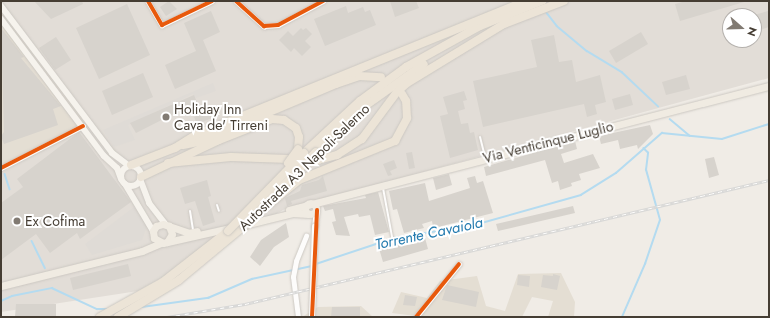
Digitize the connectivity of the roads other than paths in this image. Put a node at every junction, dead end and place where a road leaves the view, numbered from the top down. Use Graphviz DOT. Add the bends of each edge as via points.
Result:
graph roads {
  1 [pos="148,1"];
  2 [pos="212,1"];
  3 [pos="236,1"];
  4 [pos="322,1"];
  5 [pos="526,1"];
  6 [pos="542,1"];
  7 [pos="564,1"];
  8 [pos="1,6"];
  9 [pos="1,19"];
  10 [pos="508,22"];
  11 [pos="381,77"];
  12 [pos="769,86"];
  13 [pos="402,94"];
  14 [pos="83,126"];
  15 [pos="480,137"];
  16 [pos="174,148"];
  17 [pos="301,151"];
  18 [pos="485,158"];
  19 [pos="168,163"];
  20 [pos="130,166"];
  21 [pos="1,168"];
  22 [pos="140,178"];
  23 [pos="123,182"];
  24 [pos="382,187"];
  25 [pos="217,205"];
  26 [pos="313,207"];
  27 [pos="190,211"];
  28 [pos="219,211"];
  29 [pos="309,214"];
  30 [pos="254,216"];
  31 [pos="168,226"];
  32 [pos="315,227"];
  33 [pos="192,230"];
  34 [pos="153,231"];
  35 [pos="306,236"];
  36 [pos="164,242"];
  37 [pos="393,242"];
  38 [pos="127,253"];
  39 [pos="459,264"];
  40 [pos="1,286"];
  41 [pos="146,297"];
  42 [pos="100,317"];
  43 [pos="118,317"];
  44 [pos="298,317"];
  45 [pos="312,317"];
  46 [pos="416,317"];
  1 -- 2 [label="street" via="162,25"];
  3 -- 4 [label="street" via="264,26 278,25"];
  5 -- 16 [label="highway" via="196,135"];
  6 -- 17 [label="highway, Autostrada A3 Napoli-Salerno" via="480,26 406,67 360,101"];
  7 -- 10 [label="highway, Autostrada A3 Napoli-Salerno"];
  8 -- 20 [label="main road" via="112,153"];
  9 -- 14 [label="main road"];
  10 -- 19 [label="highway" via="407,83 397,92 362,139 337,155 318,160 231,157"];
  10 -- 30 [label="highway, Autostrada A3 Napoli-Salerno, bridge" via="411,73 365,106"];
  11 -- 16 [label="highway" via="359,76 198,142"];
  12 -- 18 [label="main road, Via Venticinque Luglio"];
  13 -- 30 [label="highway, bridge" via="406,101 407,118 399,136 387,146 299,180"];
  14 -- 21 [label="street"];
  14 -- 23 [label="main road" via="117,168"];
  15 -- 18 [label="lane"];
  16 -- 20 [label="highway"];
  17 -- 19 [label="highway" via="296,128 284,120 272,119"];
  17 -- 41 [label="highway, Autostrada A3 Napoli-Salerno, bridge" via="236,223"];
  18 -- 24 [label="main road, Via Venticinque Luglio"];
  19 -- 22 [label="highway"];
  20 -- 22 [label="main road" via="140,171"];
  20 -- 23 [label="main road" via="121,172"];
  22 -- 23 [label="main road" via="132,186"];
  22 -- 31 [label="main road" via="145,197"];
  23 -- 34 [label="main road"];
  24 -- 26 [label="main road, Via Venticinque Luglio"];
  24 -- 37 [label="lane"];
  25 -- 28 [label="lane"];
  26 -- 29 [label="main road" via="306,210"];
  26 -- 32 [label="street"];
  26 -- 33 [label="main road, Via Venticinque Luglio"];
  27 -- 33 [label="lane"];
  29 -- 32 [label="street"];
  29 -- 36 [label="main road" via="293,213"];
  30 -- 41 [label="highway, Autostrada A3 Napoli-Salerno, bridge" via="226,243 179,280"];
  31 -- 33 [label="main road"];
  31 -- 34 [label="main road" via="160,224"];
  31 -- 36 [label="main road" via="172,234"];
  32 -- 45 [label="street, bridge"];
  34 -- 36 [label="main road" via="154,238"];
  34 -- 38 [label="main road" via="146,244"];
  35 -- 44 [label="street" via="295,267 292,288"];
  36 -- 38 [label="main road"];
  38 -- 40 [label="main road"];
  39 -- 46 [label="street"];
  41 -- 42 [label="highway, Autostrada A3 Napoli-Salerno"];
  41 -- 43 [label="highway, Autostrada A3 Napoli-Salerno"];
}
